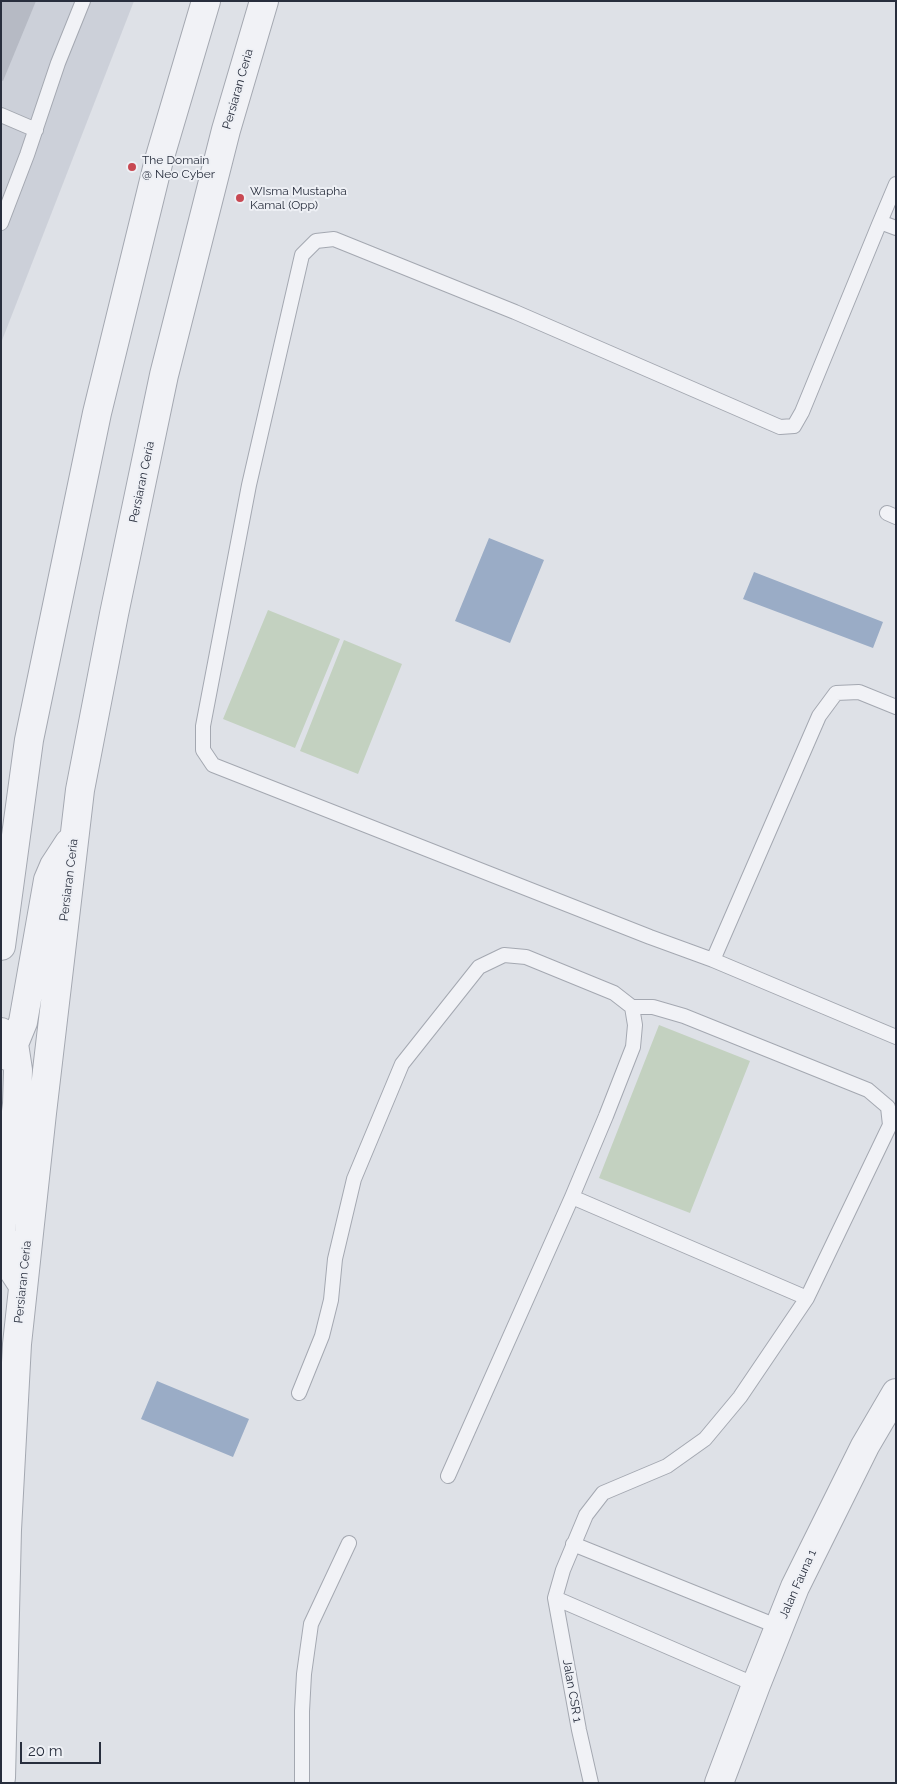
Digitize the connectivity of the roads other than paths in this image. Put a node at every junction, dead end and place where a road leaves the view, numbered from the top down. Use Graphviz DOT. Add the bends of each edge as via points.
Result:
graph roads {
  1 [pos="83,1"];
  2 [pos="206,1"];
  3 [pos="264,1"];
  4 [pos="1,115"];
  5 [pos="36,130"];
  6 [pos="896,184"];
  7 [pos="880,222"];
  8 [pos="1,223"];
  9 [pos="896,228"];
  10 [pos="896,707"];
  11 [pos="74,836"];
  12 [pos="6,873"];
  13 [pos="1,946"];
  14 [pos="713,960"];
  15 [pos="632,1006"];
  16 [pos="896,1037"];
  17 [pos="6,1046"];
  18 [pos="572,1197"];
  19 [pos="22,1284"];
  20 [pos="807,1298"];
  21 [pos="299,1393"];
  22 [pos="896,1393"];
  23 [pos="448,1476"];
  24 [pos="349,1543"];
  25 [pos="573,1544"];
  26 [pos="555,1598"];
  27 [pos="778,1627"];
  28 [pos="756,1685"];
  29 [pos="1,1778"];
  30 [pos="302,1783"];
  31 [pos="591,1783"];
  32 [pos="720,1783"];
  1 -- 5 [label="lane"];
  2 -- 12 [label="street" via="159,160 97,413 29,740"];
  3 -- 11 [label="street, Persiaran Ceria" via="226,130 164,375 93,718"];
  4 -- 5 [label="lane"];
  5 -- 8 [label="lane"];
  6 -- 7 [label="lane"];
  7 -- 9 [label="lane"];
  7 -- 14 [label="lane" via="802,412 794,426 780,427 515,312 334,240 316,241 302,255 252,476 203,726 203,750 213,765"];
  10 -- 14 [label="lane" via="859,692 836,693 820,716"];
  11 -- 17 [label="street" via="48,880 23,1022"];
  11 -- 19 [label="street, Persiaran Ceria"];
  12 -- 13 [label="street"];
  14 -- 16 [label="lane"];
  15 -- 18 [label="lane" via="636,1025 633,1047"];
  15 -- 20 [label="lane" via="654,1007 684,1016 868,1090 888,1107 890,1125"];
  15 -- 21 [label="lane" via="614,993 526,957 504,955 479,967 402,1064 354,1180 335,1259 331,1300 322,1336"];
  17 -- 19 [label="street" via="18,1070 2,1246 5,1258"];
  18 -- 20 [label="lane"];
  18 -- 23 [label="lane"];
  19 -- 29 [label="street, Persiaran Ceria" via="7,1530"];
  20 -- 25 [label="lane" via="740,1397 705,1439 667,1466 603,1493 586,1515"];
  22 -- 27 [label="street, Jalan Fauna 1" via="865,1446"];
  24 -- 30 [label="lane" via="311,1624 304,1674"];
  25 -- 26 [label="lane"];
  25 -- 27 [label="lane"];
  26 -- 28 [label="lane"];
  26 -- 31 [label="lane, Jalan CSR 1"];
  27 -- 28 [label="street, Jalan Fauna 1"];
  28 -- 32 [label="street, Jalan Fauna 1"];
}
